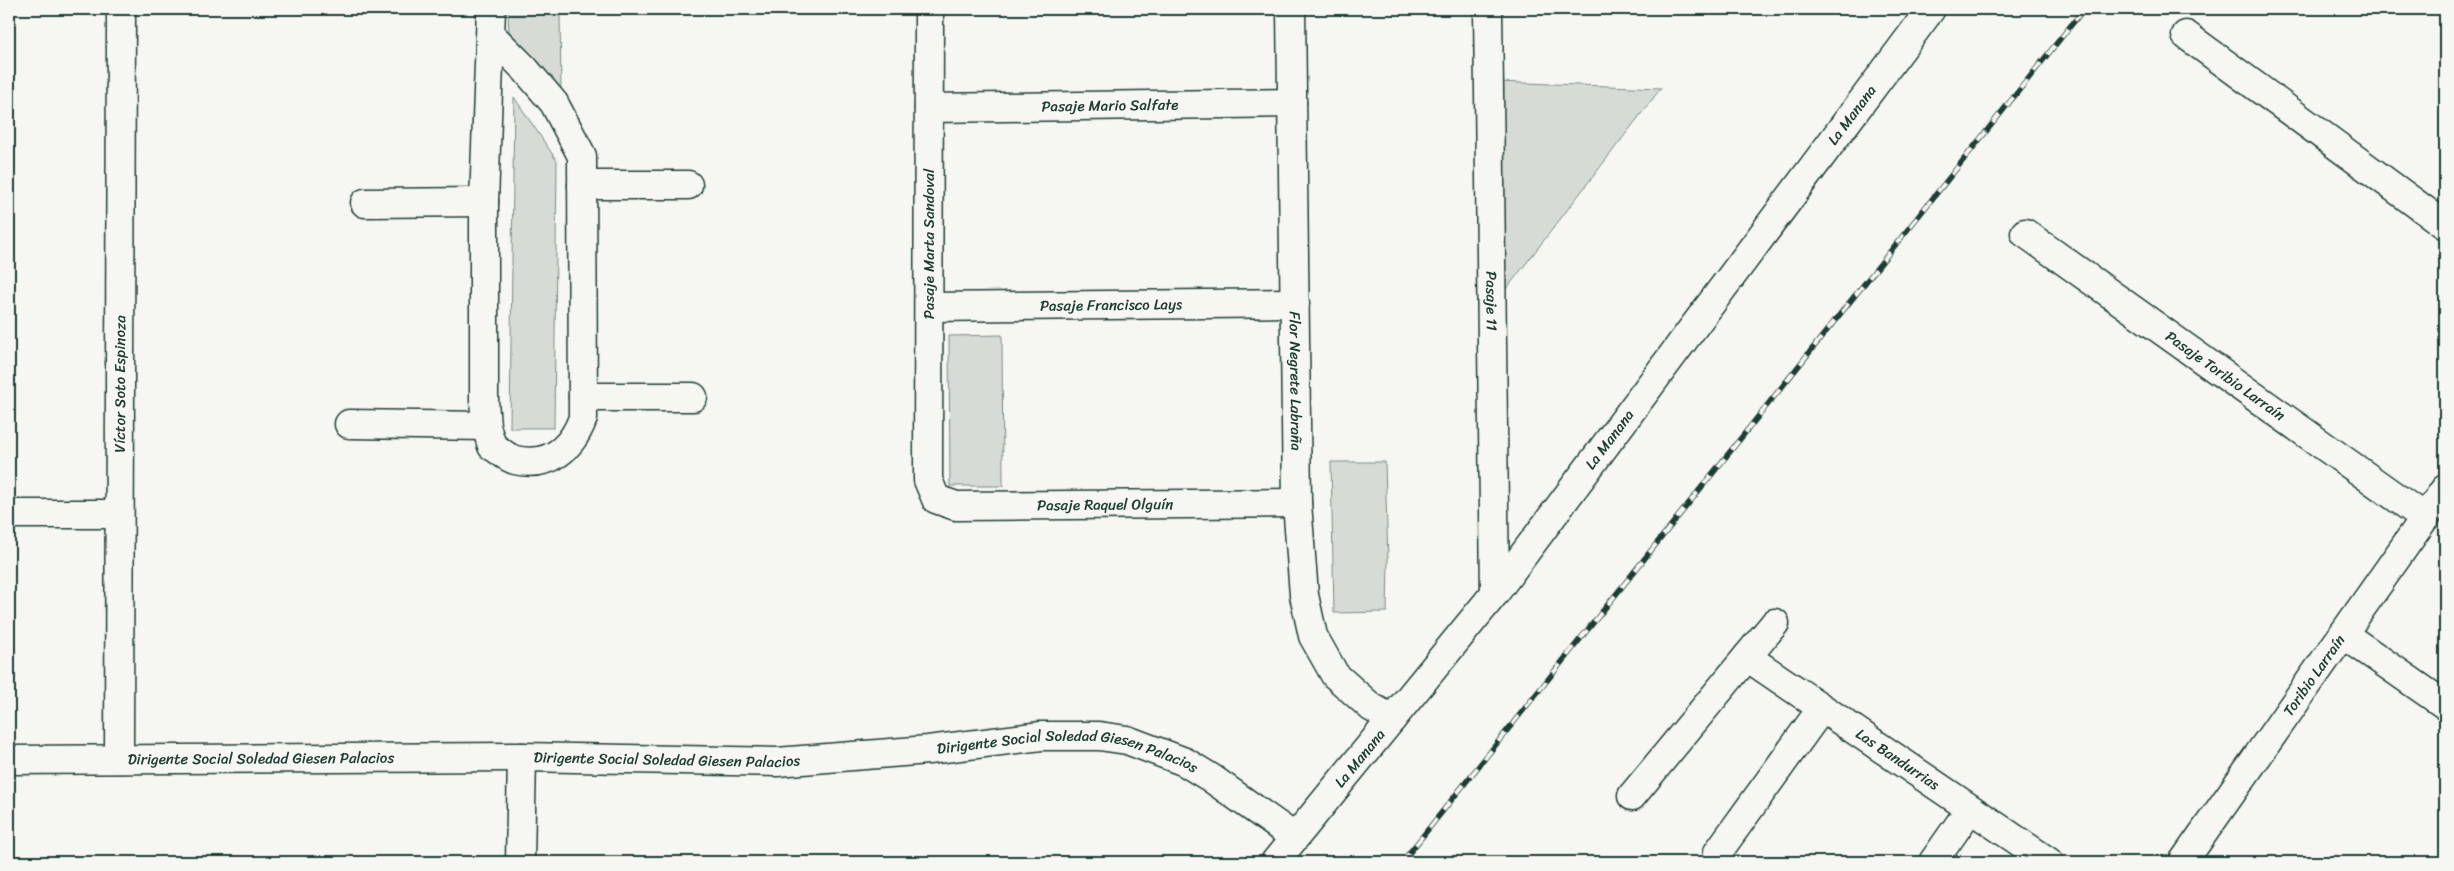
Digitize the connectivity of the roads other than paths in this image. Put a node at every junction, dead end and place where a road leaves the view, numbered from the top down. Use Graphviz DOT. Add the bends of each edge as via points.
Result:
graph roads {
  1 [pos="121,9"];
  2 [pos="929,9"];
  3 [pos="1291,9"];
  4 [pos="1488,9"];
  5 [pos="1931,9"];
  6 [pos="491,22"];
  7 [pos="2186,35"];
  8 [pos="1292,103"];
  9 [pos="929,108"];
  10 [pos="688,184"];
  11 [pos="582,185"];
  12 [pos="484,202"];
  13 [pos="365,203"];
  14 [pos="2445,225"];
  15 [pos="2025,233"];
  16 [pos="1295,303"];
  17 [pos="929,307"];
  18 [pos="583,397"];
  19 [pos="693,397"];
  20 [pos="349,424"];
  21 [pos="486,426"];
  22 [pos="928,480"];
  23 [pos="2445,489"];
  24 [pos="1297,503"];
  25 [pos="9,514"];
  26 [pos="119,514"];
  27 [pos="2425,518"];
  28 [pos="1495,593"];
  29 [pos="1775,623"];
  30 [pos="2343,634"];
  31 [pos="1747,657"];
  32 [pos="2445,705"];
  33 [pos="1822,708"];
  34 [pos="1392,719"];
  35 [pos="522,758"];
  36 [pos="119,759"];
  37 [pos="9,760"];
  38 [pos="1632,796"];
  39 [pos="1970,809"];
  40 [pos="1294,837"];
  41 [pos="1718,852"];
  42 [pos="520,862"];
  43 [pos="1275,862"];
  44 [pos="1933,862"];
  45 [pos="2049,862"];
  46 [pos="2183,862"];
  1 -- 26 [label="street, Víctor Soto Espinoza"];
  2 -- 9 [label="street, Pasaje Marta Sandoval"];
  3 -- 8 [label="street, Flor Negrete Labraña"];
  4 -- 28 [label="street, Pasaje 11"];
  5 -- 28 [label="street, La Manana"];
  6 -- 11 [label="street" via="554,103 582,156"];
  6 -- 12 [label="street"];
  7 -- 14 [label="street"];
  8 -- 9 [label="street, Pasaje Mario Salfate"];
  8 -- 16 [label="street, Flor Negrete Labraña"];
  9 -- 17 [label="street, Pasaje Marta Sandoval"];
  10 -- 11 [label="street"];
  11 -- 18 [label="street"];
  12 -- 13 [label="street"];
  12 -- 21 [label="street"];
  15 -- 27 [label="street, Pasaje Toribio Larraín"];
  16 -- 17 [label="street, Pasaje Francisco Lays"];
  16 -- 24 [label="street, Flor Negrete Labraña"];
  17 -- 22 [label="street, Pasaje Marta Sandoval"];
  18 -- 19 [label="street"];
  18 -- 21 [label="street" via="583,418 577,435 564,450 545,461 514,460 492,446"];
  20 -- 21 [label="street"];
  22 -- 24 [label="street, Pasaje Raquel Olguín" via="936,499 956,506"];
  23 -- 27 [label="street, Toribio Larraín"];
  24 -- 34 [label="street, Flor Negrete Labraña" via="1304,596 1313,636 1335,675 1371,707"];
  25 -- 26 [label="street"];
  26 -- 36 [label="street, Víctor Soto Espinoza"];
  27 -- 30 [label="street, Toribio Larraín"];
  28 -- 34 [label="street, La Manana"];
  29 -- 31 [label="street"];
  30 -- 32 [label="street"];
  30 -- 46 [label="street, Toribio Larraín"];
  31 -- 33 [label="street, Las Bandurrias"];
  31 -- 38 [label="street"];
  33 -- 39 [label="street, Las Bandurrias"];
  33 -- 41 [label="street"];
  34 -- 40 [label="street, La Manana"];
  35 -- 36 [label="street, Dirigente Social Soledad Giesen Palacios"];
  35 -- 40 [label="street, Dirigente Social Soledad Giesen Palacios" via="776,762 910,752 1041,736 1099,736 1135,743 1185,762"];
  35 -- 42 [label="street"];
  36 -- 37 [label="street, Dirigente Social Soledad Giesen Palacios"];
  39 -- 44 [label="street"];
  39 -- 45 [label="street, Las Bandurrias"];
  40 -- 43 [label="street, La Manana"];
}
